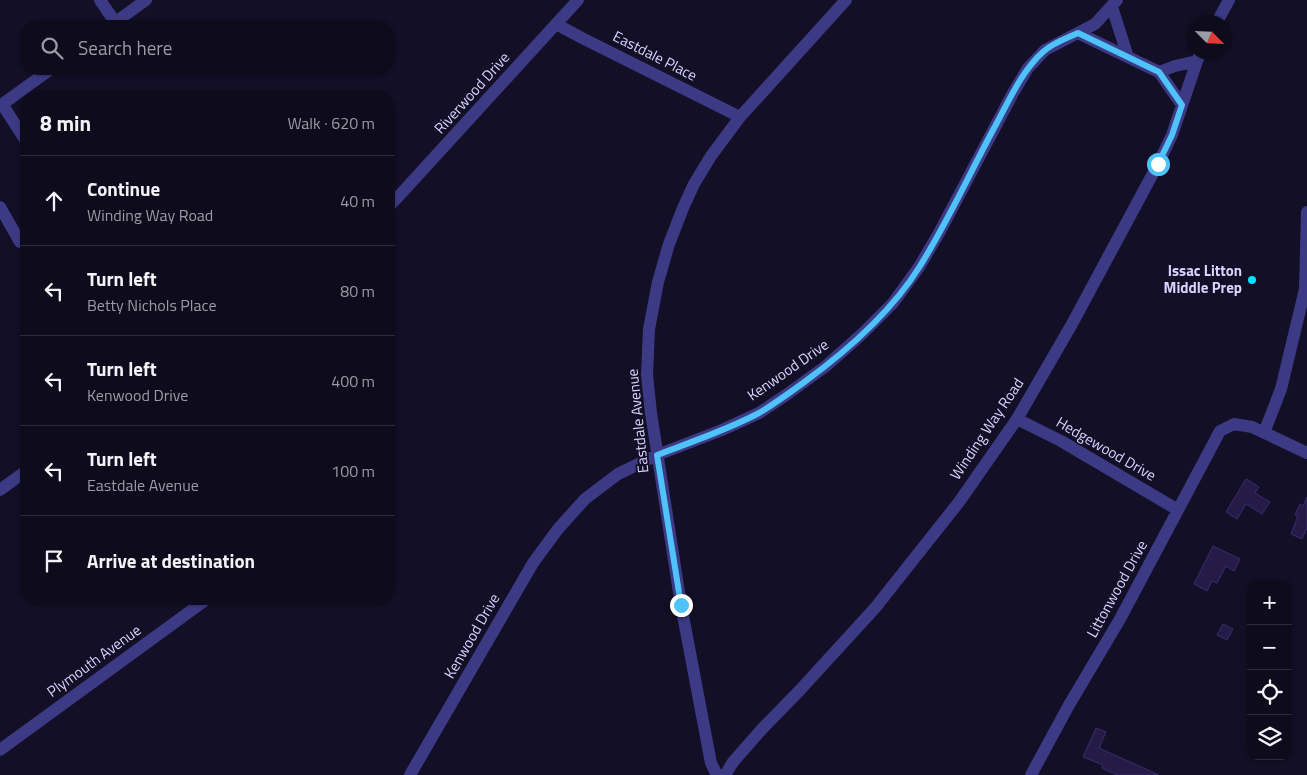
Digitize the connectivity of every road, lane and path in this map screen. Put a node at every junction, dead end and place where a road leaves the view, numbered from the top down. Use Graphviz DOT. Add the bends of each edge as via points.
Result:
graph roads {
  1 [pos="100,0"];
  2 [pos="146,0"];
  3 [pos="578,0"];
  4 [pos="846,0"];
  5 [pos="1229,0"];
  6 [pos="1115,3"];
  7 [pos="1221,15"];
  8 [pos="111,20"];
  9 [pos="118,20"];
  10 [pos="556,24"];
  11 [pos="1078,33"];
  12 [pos="1128,57"];
  13 [pos="1191,60"];
  14 [pos="1198,60"];
  15 [pos="1159,72"];
  16 [pos="43,75"];
  17 [pos="22,90"];
  18 [pos="20,91"];
  19 [pos="1,105"];
  20 [pos="1182,105"];
  21 [pos="740,117"];
  22 [pos="20,132"];
  23 [pos="395,200"];
  24 [pos="0,207"];
  25 [pos="1307,212"];
  26 [pos="20,242"];
  27 [pos="1306,289"];
  28 [pos="1017,418"];
  29 [pos="1264,433"];
  30 [pos="1307,453"];
  31 [pos="657,455"];
  32 [pos="20,475"];
  33 [pos="0,490"];
  34 [pos="1178,510"];
  35 [pos="199,605"];
  36 [pos="0,750"];
  37 [pos="410,775"];
  38 [pos="718,775"];
  39 [pos="725,775"];
  40 [pos="1031,775"];
  1 -- 8 [label="street"];
  2 -- 9 [label="street"];
  3 -- 10 [label="street, Riverwood Drive"];
  4 -- 21 [label="street, Eastdale Avenue"];
  5 -- 7 [label="street"];
  6 -- 11 [label="street, Kenwood Drive" via="1095,24"];
  6 -- 12 [label="street"];
  10 -- 21 [label="street, Eastdale Place"];
  10 -- 23 [label="street, Riverwood Drive"];
  11 -- 12 [label="street"];
  11 -- 31 [label="street, Kenwood Drive" via="1045,50 1028,68 919,268 893,303 826,366 780,400 722,430"];
  12 -- 15 [label="street"];
  13 -- 15 [label="street"];
  14 -- 20 [label="street, Winding Way Road"];
  15 -- 20 [label="street"];
  16 -- 17 [label="street"];
  18 -- 19 [label="street"];
  19 -- 22 [label="street"];
  20 -- 28 [label="street, Winding Way Road" via="1158,164"];
  21 -- 31 [label="street, Eastdale Avenue" via="694,184 658,282 647,375"];
  24 -- 26 [label="street"];
  25 -- 27 [label="street"];
  27 -- 29 [label="street" via="1281,389"];
  28 -- 34 [label="street, Hedgewood Drive"];
  28 -- 39 [label="street, Winding Way Road" via="958,502 875,608 762,729"];
  29 -- 30 [label="street"];
  29 -- 34 [label="street, Littonwood Drive" via="1234,424 1220,431"];
  31 -- 37 [label="street, Kenwood Drive" via="618,474 585,500 558,529 533,563"];
  31 -- 38 [label="street, Eastdale Avenue" via="711,763"];
  32 -- 33 [label="street"];
  34 -- 40 [label="street, Littonwood Drive"];
  35 -- 36 [label="street, Plymouth Avenue"];
}
